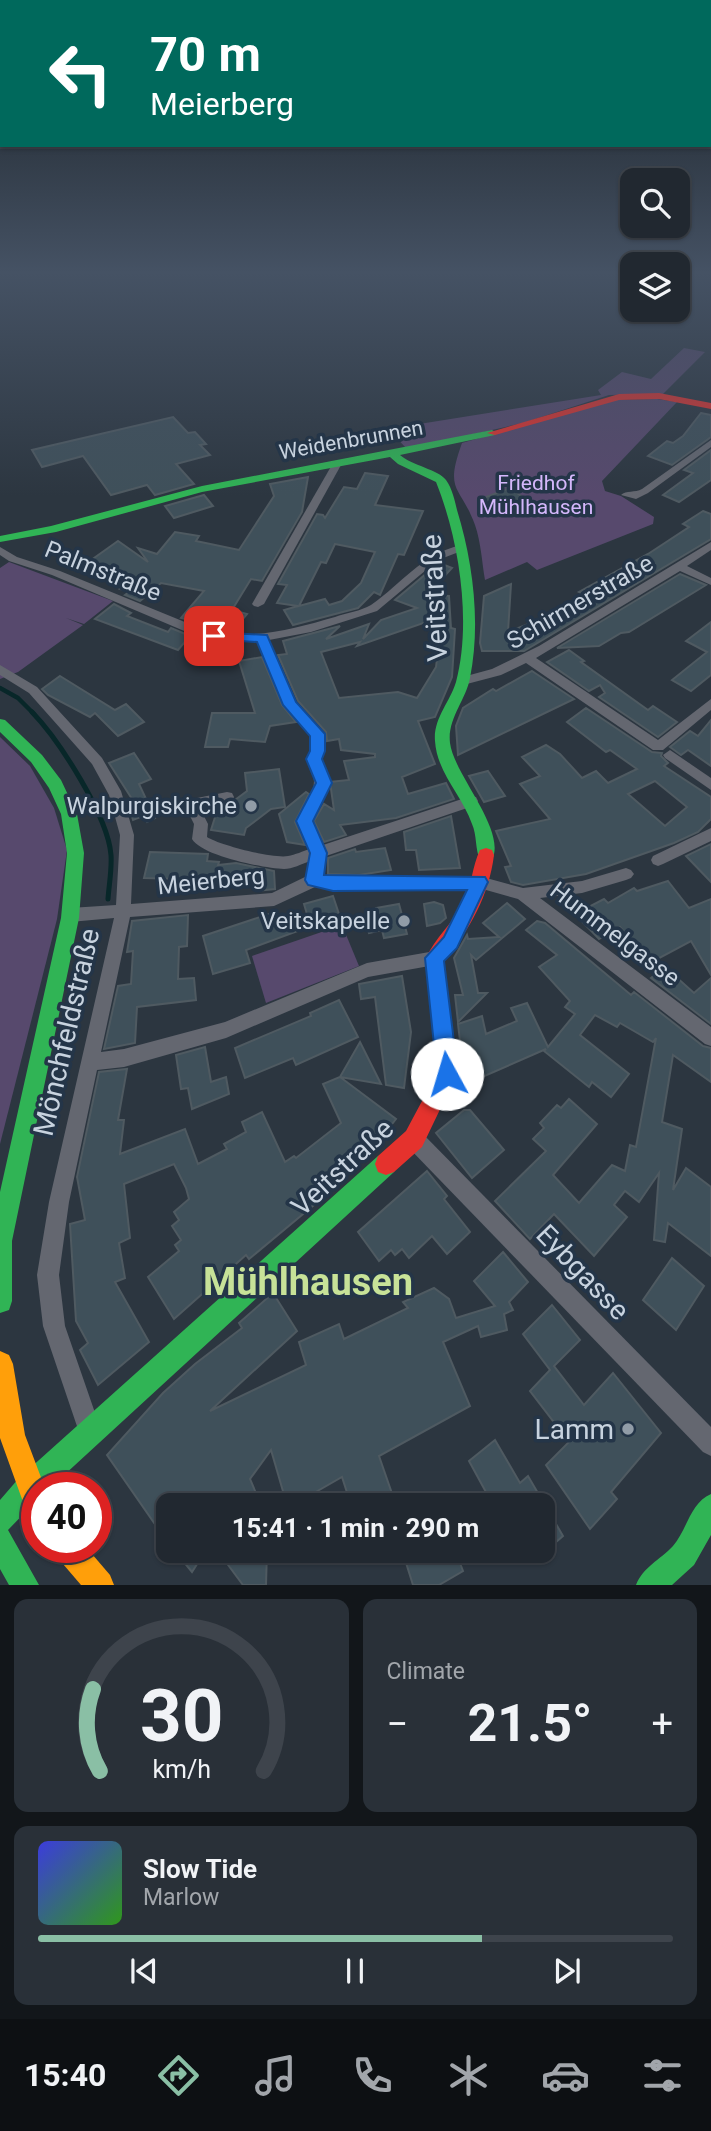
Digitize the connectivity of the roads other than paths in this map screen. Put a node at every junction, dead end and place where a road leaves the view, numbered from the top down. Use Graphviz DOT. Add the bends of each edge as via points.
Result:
graph roads {
  1 [pos="711,406"];
  2 [pos="711,443"];
  3 [pos="393,454"];
  4 [pos="336,465"];
  5 [pos="626,495"];
  6 [pos="0,539"];
  7 [pos="711,545"];
  8 [pos="460,548"];
  9 [pos="0,551"];
  10 [pos="681,567"];
  11 [pos="711,582"];
  12 [pos="258,604"];
  13 [pos="262,638"];
  14 [pos="527,658"];
  15 [pos="0,669"];
  16 [pos="463,681"];
  17 [pos="711,704"];
  18 [pos="0,724"];
  19 [pos="664,751"];
  20 [pos="711,785"];
  21 [pos="227,797"];
  22 [pos="471,801"];
  23 [pos="711,834"];
  24 [pos="319,853"];
  25 [pos="658,860"];
  26 [pos="626,874"];
  27 [pos="314,880"];
  28 [pos="479,882"];
  29 [pos="523,894"];
  30 [pos="124,912"];
  31 [pos="70,915"];
  32 [pos="435,958"];
  33 [pos="711,1038"];
  34 [pos="89,1062"];
  35 [pos="414,1139"];
  36 [pos="0,1243"];
  37 [pos="0,1301"];
  38 [pos="0,1364"];
  39 [pos="90,1434"];
  40 [pos="711,1444"];
  41 [pos="25,1472"];
  42 [pos="47,1472"];
  43 [pos="21,1497"];
  44 [pos="711,1508"];
  45 [pos="0,1520"];
  46 [pos="0,1541"];
  47 [pos="81,1563"];
  48 [pos="25,1585"];
  49 [pos="100,1585"];
  50 [pos="650,1585"];
  1 -- 3 [label="street, Weidenbrunnen" via="659,396 619,397 516,428"];
  2 -- 5 [label="street" via="645,491"];
  3 -- 4 [label="street, Weidenbrunnen"];
  3 -- 8 [label="street, Veitstraße" via="441,480 458,525"];
  4 -- 6 [label="street, Weidenbrunnen" via="201,489 46,533"];
  4 -- 12 [label="street"];
  7 -- 10 [label="street, Schirmerstraße"];
  8 -- 13 [label="street, Palmstraße" via="434,558 373,609"];
  8 -- 16 [label="street, Veitstraße" via="467,651"];
  9 -- 13 [label="street, Palmstraße" via="193,630 214,636"];
  10 -- 11 [label="street"];
  10 -- 14 [label="street, Schirmerstraße"];
  13 -- 24 [label="street" via="290,705 317,734 314,759 324,783 304,821"];
  14 -- 16 [label="street, Schirmerstraße" via="491,676"];
  14 -- 19 [label="street"];
  15 -- 30 [label="street, Mönchfeldstraße" via="33,690 66,723 97,761 116,795 127,835"];
  16 -- 22 [label="street, Veitstraße" via="442,732 445,759"];
  17 -- 19 [label="street"];
  18 -- 31 [label="street, Mönchfeldstraße" via="42,761 73,821 78,848"];
  19 -- 20 [label="street"];
  21 -- 24 [label="street" via="197,803 194,810 201,824 199,839 211,847 286,863"];
  22 -- 24 [label="street"];
  22 -- 28 [label="street, Veitstraße" via="486,844"];
  23 -- 25 [label="street"];
  24 -- 27 [label="street"];
  26 -- 29 [label="street" via="582,887"];
  27 -- 28 [label="street" via="333,884"];
  27 -- 30 [label="street, Meierberg" via="275,899"];
  28 -- 29 [label="street"];
  28 -- 32 [label="street, Veitstraße" via="451,943"];
  29 -- 33 [label="street, Hummelgasse"];
  30 -- 31 [label="street, Meierberg"];
  30 -- 34 [label="street, Mönchfeldstraße"];
  31 -- 36 [label="street, Mönchfeldstraße"];
  32 -- 34 [label="street" via="367,970 226,1030 124,1058"];
  32 -- 35 [label="street, Veitstraße" via="447,1074"];
  34 -- 39 [label="street, Mönchfeldstraße" via="48,1276 54,1326"];
  35 -- 39 [label="street, Veitstraße"];
  35 -- 40 [label="street, Eybgasse"];
  36 -- 37 [label="street, Mönchfeldstraße"];
  38 -- 41 [label="street" via="3,1395"];
  39 -- 42 [label="street, Veitstraße"];
  43 -- 45 [label="street, Veitstraße"];
  44 -- 50 [label="street" via="684,1555"];
  46 -- 48 [label="street"];
  47 -- 49 [label="street"];
}
